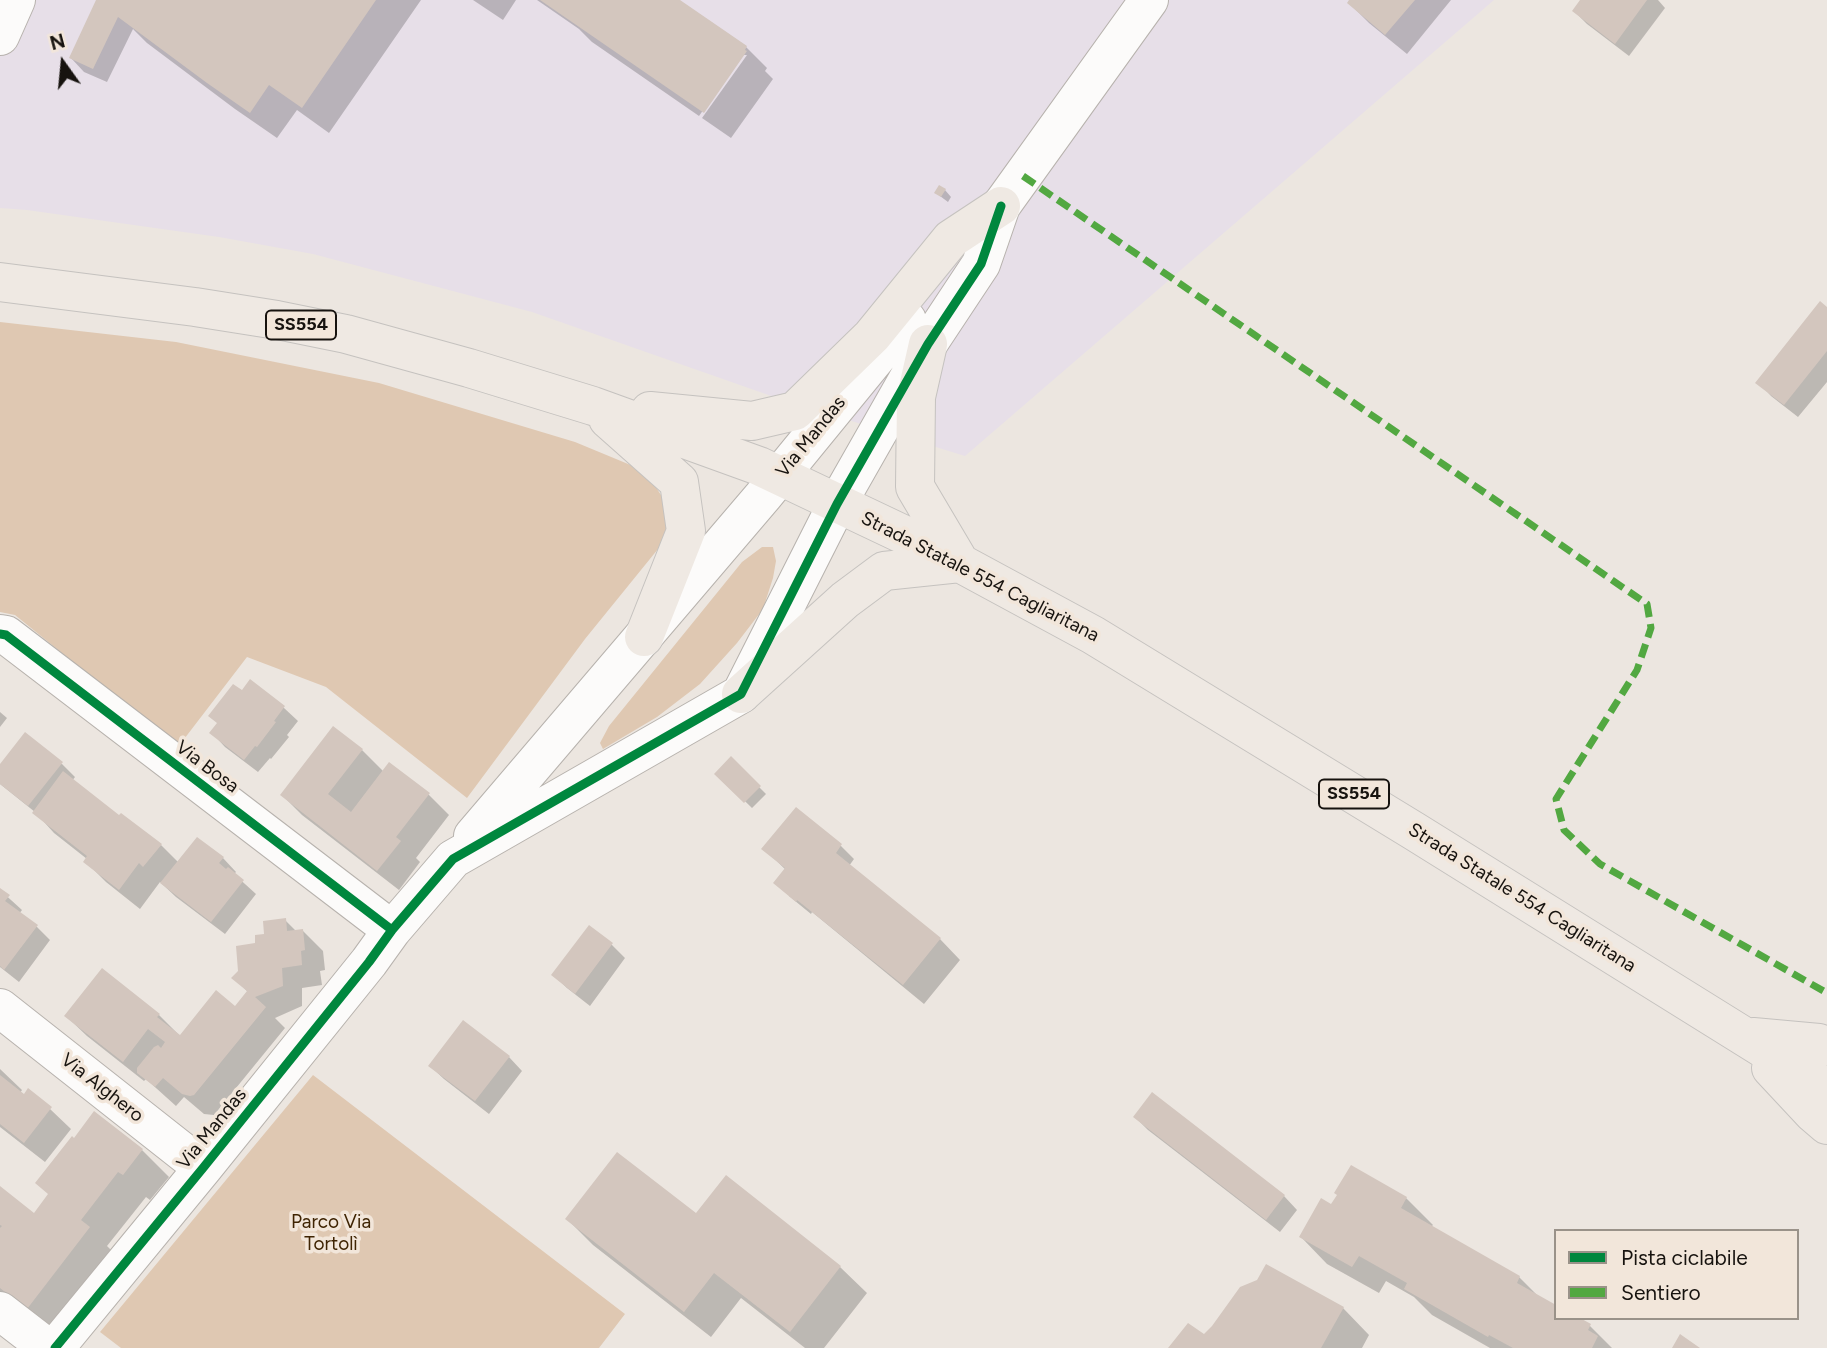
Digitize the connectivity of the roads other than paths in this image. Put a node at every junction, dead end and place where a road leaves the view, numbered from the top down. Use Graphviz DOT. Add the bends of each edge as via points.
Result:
graph roads {
  1 [pos="16,0"];
  2 [pos="1149,0"];
  3 [pos="0,36"];
  4 [pos="1001,206"];
  5 [pos="0,282"];
  6 [pos="928,344"];
  7 [pos="593,405"];
  8 [pos="779,476"];
  9 [pos="837,504"];
  10 [pos="960,563"];
  11 [pos="0,634"];
  12 [pos="644,636"];
  13 [pos="741,694"];
  14 [pos="453,859"];
  15 [pos="392,930"];
  16 [pos="0,1008"];
  17 [pos="1742,1035"];
  18 [pos="1827,1046"];
  19 [pos="1827,1088"];
  20 [pos="1827,1125"];
  21 [pos="204,1168"];
  22 [pos="0,1311"];
  23 [pos="48,1348"];
  24 [pos="55,1348"];
  1 -- 3 [label="street"];
  2 -- 4 [label="street, Via Mandas"];
  4 -- 6 [label="street" via="981,264"];
  4 -- 7 [label="main road" via="951,239 872,336 794,411 752,421"];
  4 -- 8 [label="street, Via Mandas"];
  5 -- 7 [label="main road, Strada Statale 554 Cagliaritana / SS554" via="195,307 335,332"];
  6 -- 9 [label="street"];
  6 -- 10 [label="main road" via="916,397 915,487"];
  7 -- 8 [label="main road, Strada Statale 554 Cagliaritana / SS554"];
  7 -- 12 [label="main road" via="679,482 686,531"];
  8 -- 9 [label="main road, Strada Statale 554 Cagliaritana / SS554"];
  8 -- 12 [label="street, Via Mandas"];
  9 -- 10 [label="main road, Strada Statale 554 Cagliaritana / SS554"];
  9 -- 13 [label="street"];
  10 -- 13 [label="main road" via="884,571"];
  10 -- 17 [label="main road, Strada Statale 554 Cagliaritana / SS554" via="1093,635"];
  11 -- 15 [label="street, Via Bosa"];
  12 -- 14 [label="street, Via Mandas"];
  13 -- 14 [label="street"];
  14 -- 15 [label="street, Via Mandas"];
  15 -- 21 [label="street, Via Mandas"];
  16 -- 21 [label="street, Via Alghero"];
  17 -- 18 [label="main road, SS554"];
  17 -- 19 [label="main road, Strada Statale 554 Cagliaritana / SS554"];
  17 -- 20 [label="main road, SS554"];
  21 -- 24 [label="street, Via Mandas"];
  22 -- 23 [label="street"];
}
